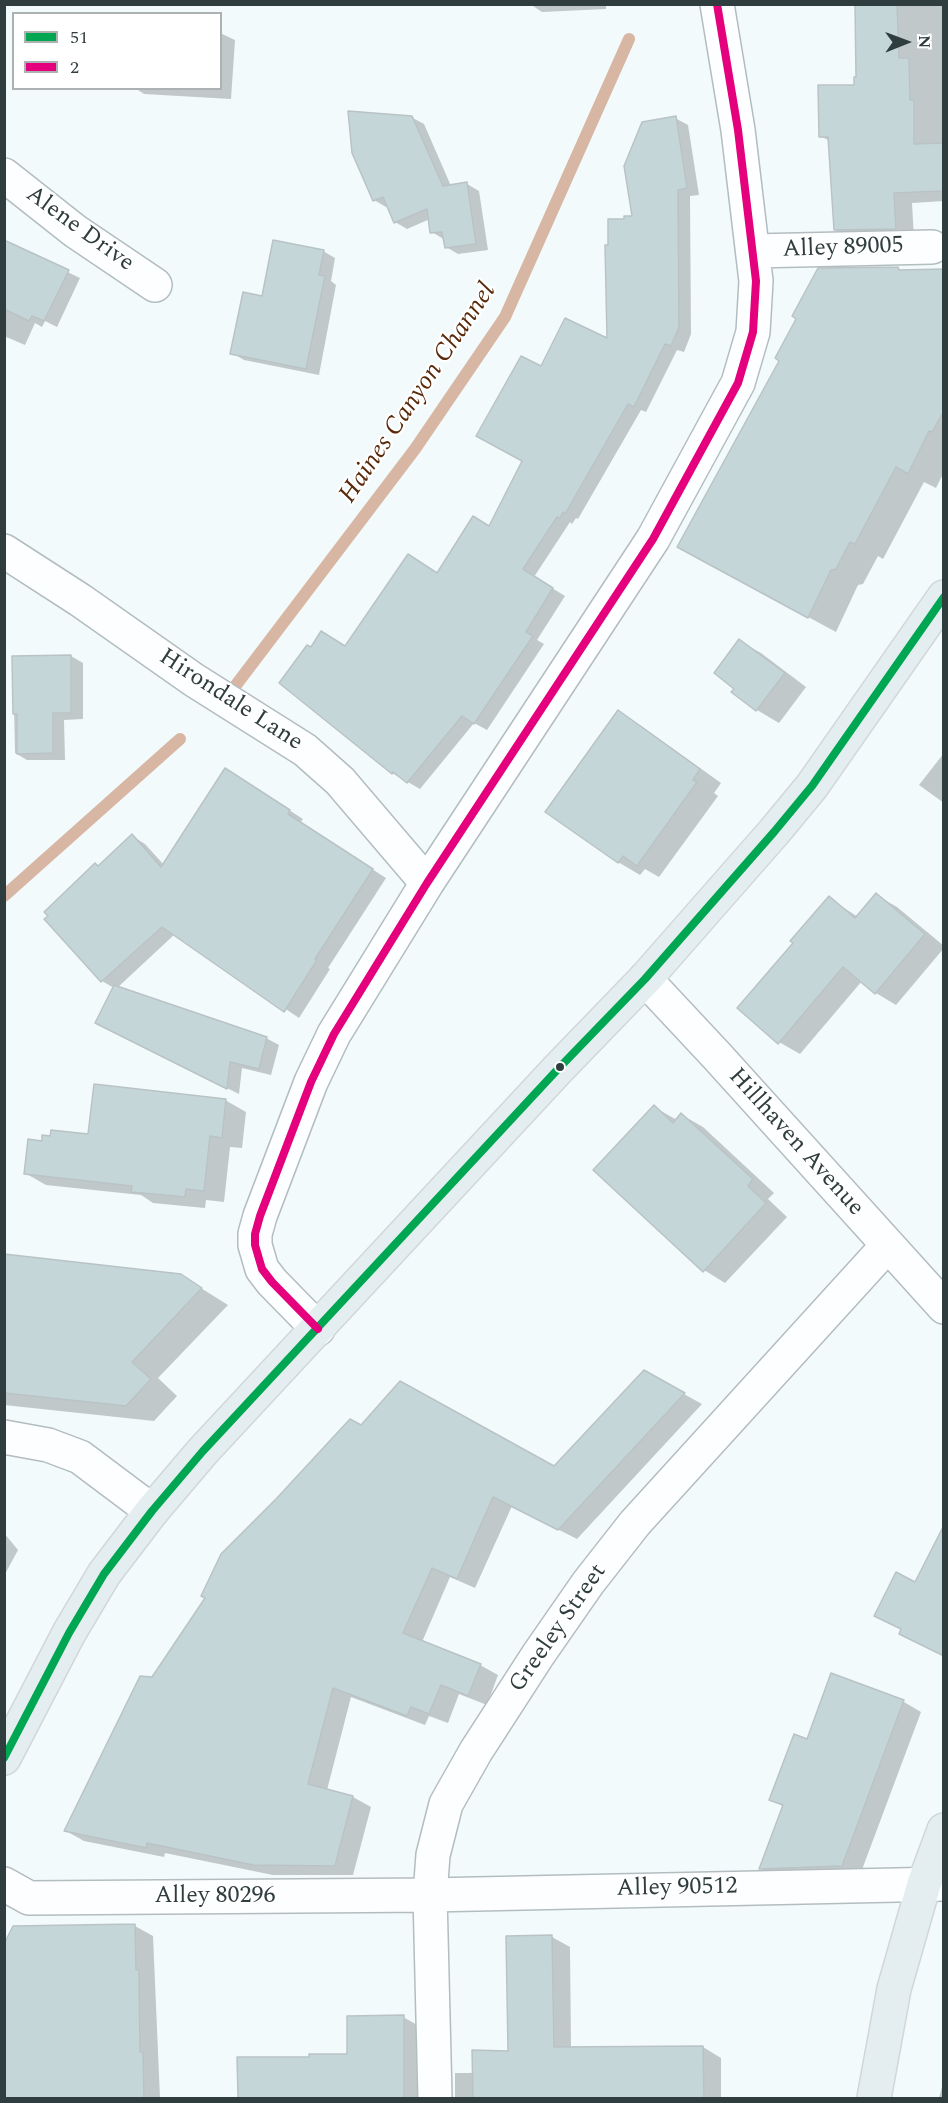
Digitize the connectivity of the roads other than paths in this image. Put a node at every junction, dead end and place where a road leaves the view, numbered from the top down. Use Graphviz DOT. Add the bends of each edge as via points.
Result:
graph roads {
  1 [pos="717,4"];
  2 [pos="4,175"];
  3 [pos="932,247"];
  4 [pos="753,251"];
  5 [pos="155,285"];
  6 [pos="4,551"];
  7 [pos="944,597"];
  8 [pos="427,884"];
  9 [pos="645,980"];
  10 [pos="887,1246"];
  11 [pos="944,1307"];
  12 [pos="318,1329"];
  13 [pos="4,1437"];
  14 [pos="152,1511"];
  15 [pos="4,1758"];
  16 [pos="944,1830"];
  17 [pos="4,1884"];
  18 [pos="934,1884"];
  19 [pos="430,1894"];
  20 [pos="435,2098"];
  21 [pos="874,2098"];
  1 -- 4 [label="street"];
  2 -- 5 [label="street, Alene Drive" via="75,231"];
  3 -- 4 [label="street, Alley 89005"];
  4 -- 8 [label="street" via="753,332 738,383 653,539"];
  6 -- 8 [label="street, Hirondale Lane" via="312,756 340,781"];
  7 -- 9 [label="main road" via="812,786"];
  8 -- 12 [label="street" via="334,1034 311,1082 255,1234 256,1255 262,1269"];
  9 -- 10 [label="street, Hillhaven Avenue"];
  9 -- 12 [label="main road"];
  10 -- 11 [label="street, Hillhaven Avenue"];
  10 -- 19 [label="street, Greeley Street" via="635,1523 582,1592 476,1751 446,1804 432,1855"];
  12 -- 14 [label="main road"];
  13 -- 14 [label="street" via="48,1445 80,1457"];
  14 -- 15 [label="main road" via="104,1574"];
  16 -- 18 [label="main road"];
  17 -- 19 [label="street, Alley 80296" via="29,1898"];
  18 -- 19 [label="street, Alley 90512"];
  18 -- 21 [label="main road" via="894,1989"];
  19 -- 20 [label="street, Greeley Street"];
}
